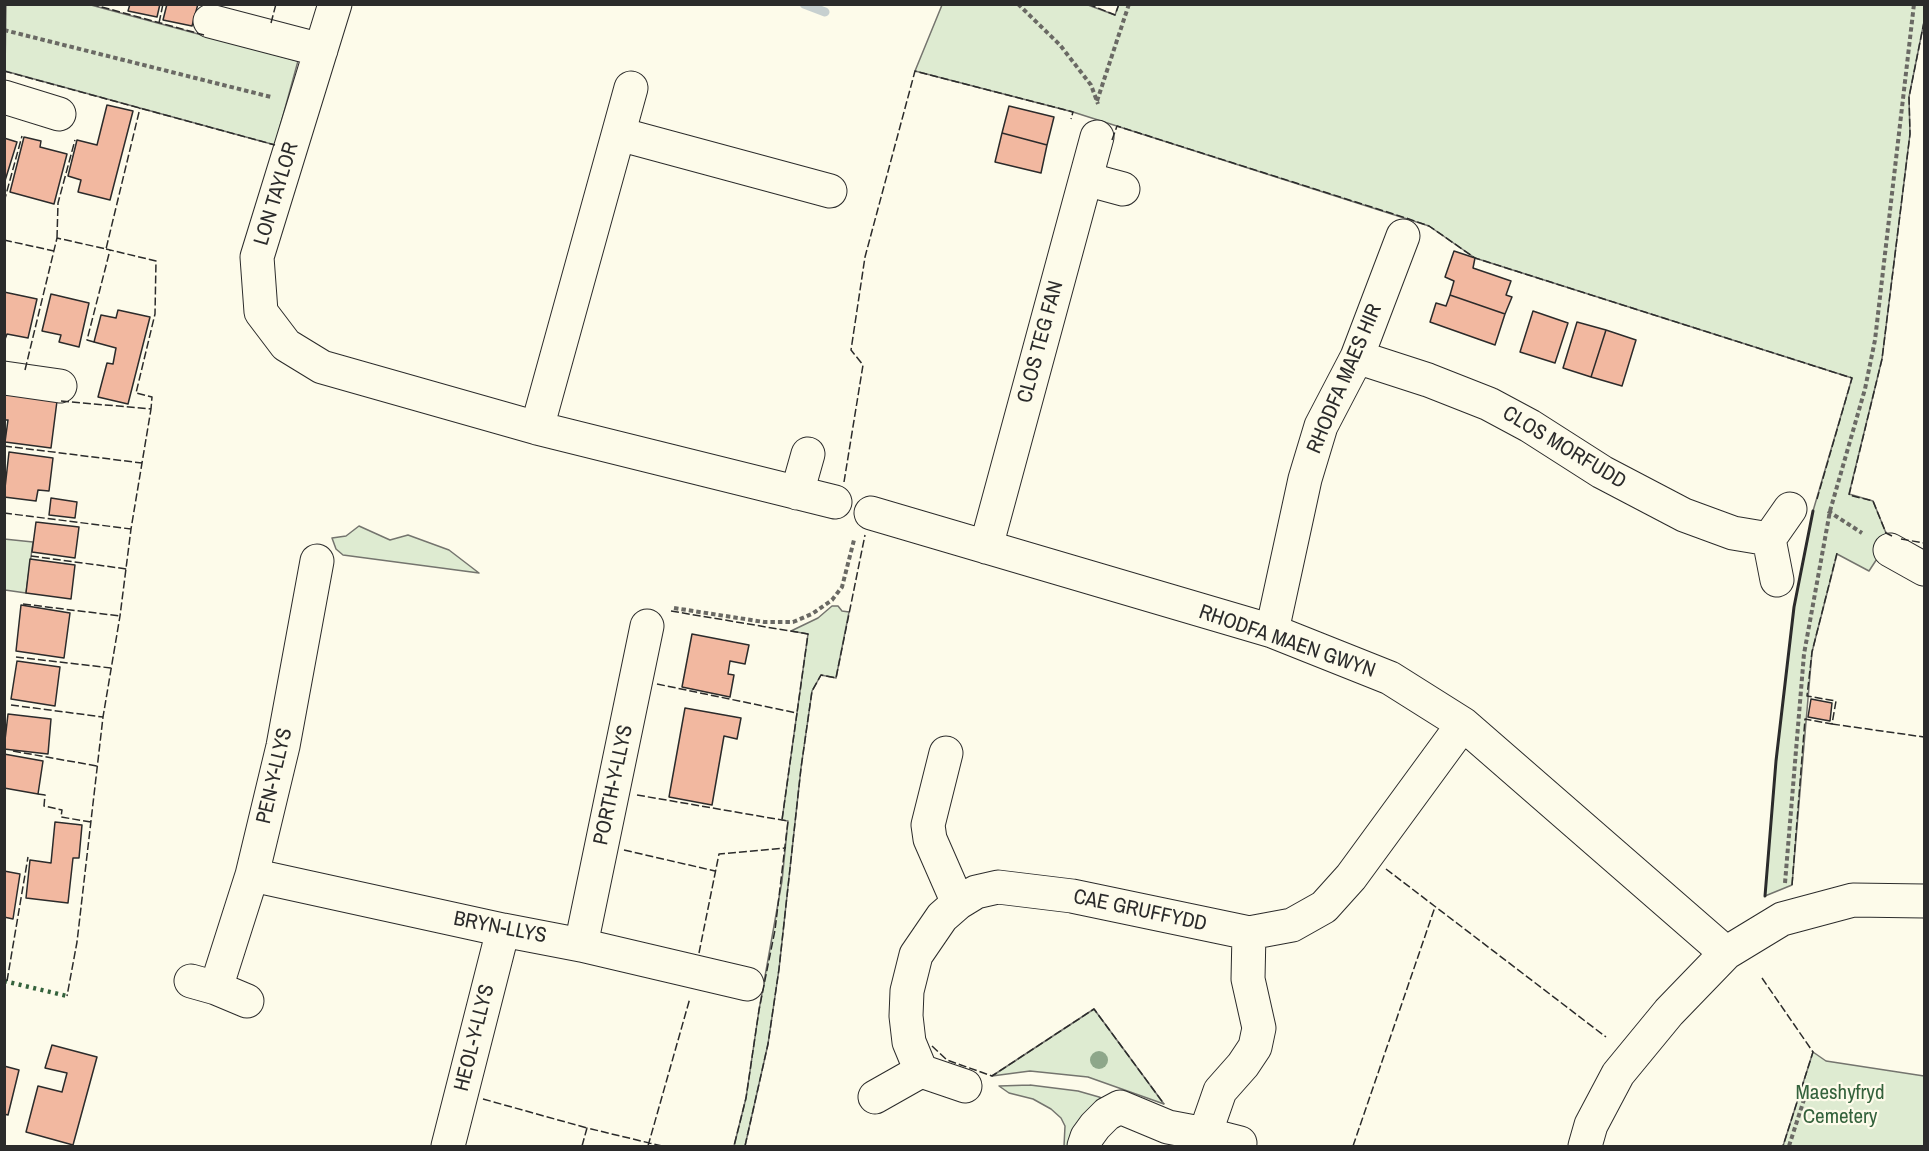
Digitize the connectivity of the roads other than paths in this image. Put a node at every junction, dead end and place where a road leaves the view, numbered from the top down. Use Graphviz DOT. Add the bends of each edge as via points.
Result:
graph roads {
  1 [pos="335,4"];
  2 [pos="210,21"];
  3 [pos="321,50"];
  4 [pos="632,88"];
  5 [pos="4,97"];
  6 [pos="59,114"];
  7 [pos="619,134"];
  8 [pos="1097,137"];
  9 [pos="1086,179"];
  10 [pos="1124,189"];
  11 [pos="830,191"];
  12 [pos="1403,236"];
  13 [pos="1357,357"];
  14 [pos="4,378"];
  15 [pos="60,386"];
  16 [pos="537,428"];
  17 [pos="808,453"];
  18 [pos="797,493"];
  19 [pos="835,502"];
  20 [pos="1791,509"];
  21 [pos="871,513"];
  22 [pos="1769,539"];
  23 [pos="986,547"];
  24 [pos="1890,550"];
  25 [pos="317,561"];
  26 [pos="1924,569"];
  27 [pos="1777,580"];
  28 [pos="647,626"];
  29 [pos="1272,632"];
  30 [pos="1462,724"];
  31 [pos="946,753"];
  32 [pos="252,875"];
  33 [pos="1924,902"];
  34 [pos="958,903"];
  35 [pos="503,930"];
  36 [pos="1250,933"];
  37 [pos="581,945"];
  38 [pos="1725,953"];
  39 [pos="747,984"];
  40 [pos="247,1001"];
  41 [pos="921,1071"];
  42 [pos="965,1086"];
  43 [pos="875,1097"];
  44 [pos="1205,1134"];
  45 [pos="1240,1143"];
  46 [pos="448,1146"];
  47 [pos="1084,1146"];
  48 [pos="1585,1146"];
  1 -- 3 [label="street, LON TAYLOR"];
  2 -- 3 [label="street"];
  3 -- 16 [label="street, LON TAYLOR" via="257,257 261,312 286,345 322,367"];
  4 -- 7 [label="street"];
  5 -- 6 [label="street"];
  7 -- 11 [label="street"];
  7 -- 16 [label="street"];
  8 -- 9 [label="street, CLOS TEG FAN"];
  9 -- 10 [label="street"];
  9 -- 23 [label="street, CLOS TEG FAN"];
  12 -- 13 [label="street, RHODFA MAES HIR"];
  13 -- 22 [label="street, CLOS MORFUDD" via="1489,404 1602,472 1684,515 1733,533"];
  13 -- 29 [label="street, RHODFA MAES HIR" via="1321,426 1305,479"];
  14 -- 15 [label="street"];
  16 -- 18 [label="street, LON TAYLOR"];
  17 -- 18 [label="street"];
  18 -- 19 [label="street, LON TAYLOR"];
  20 -- 22 [label="street"];
  21 -- 23 [label="street, RHODFA MAEN GWYN"];
  22 -- 27 [label="street"];
  23 -- 29 [label="street, RHODFA MAEN GWYN"];
  24 -- 26 [label="street"];
  25 -- 32 [label="street, PEN-Y-LLYS" via="283,746"];
  28 -- 37 [label="street, PORTH-Y-LLYS"];
  29 -- 30 [label="street, RHODFA MAEN GWYN" via="1390,678"];
  30 -- 36 [label="street, CAE GRUFFYDD" via="1351,877 1324,907 1292,925"];
  30 -- 38 [label="street, RHODFA MAEN GWYN"];
  31 -- 34 [label="street" via="928,825 934,850"];
  32 -- 35 [label="street, BRYN-LLYS"];
  32 -- 40 [label="street, PEN-Y-LLYS" via="203,984"];
  33 -- 38 [label="street" via="1853,900 1782,919"];
  34 -- 36 [label="street, CAE GRUFFYDD" via="976,892 998,887 1072,896"];
  34 -- 41 [label="street, CAE GRUFFYDD" via="942,917 916,955 907,991 909,1042"];
  35 -- 37 [label="street, BRYN-LLYS"];
  35 -- 46 [label="street, HEOL-Y-LLYS"];
  36 -- 44 [label="street" via="1248,979 1259,1028 1255,1047 1220,1091"];
  37 -- 39 [label="street, BRYN-LLYS"];
  38 -- 48 [label="street" via="1618,1074 1591,1125"];
  41 -- 42 [label="street"];
  41 -- 43 [label="street"];
  44 -- 45 [label="street"];
  44 -- 47 [label="street" via="1168,1127 1120,1107 1095,1126"];
}
